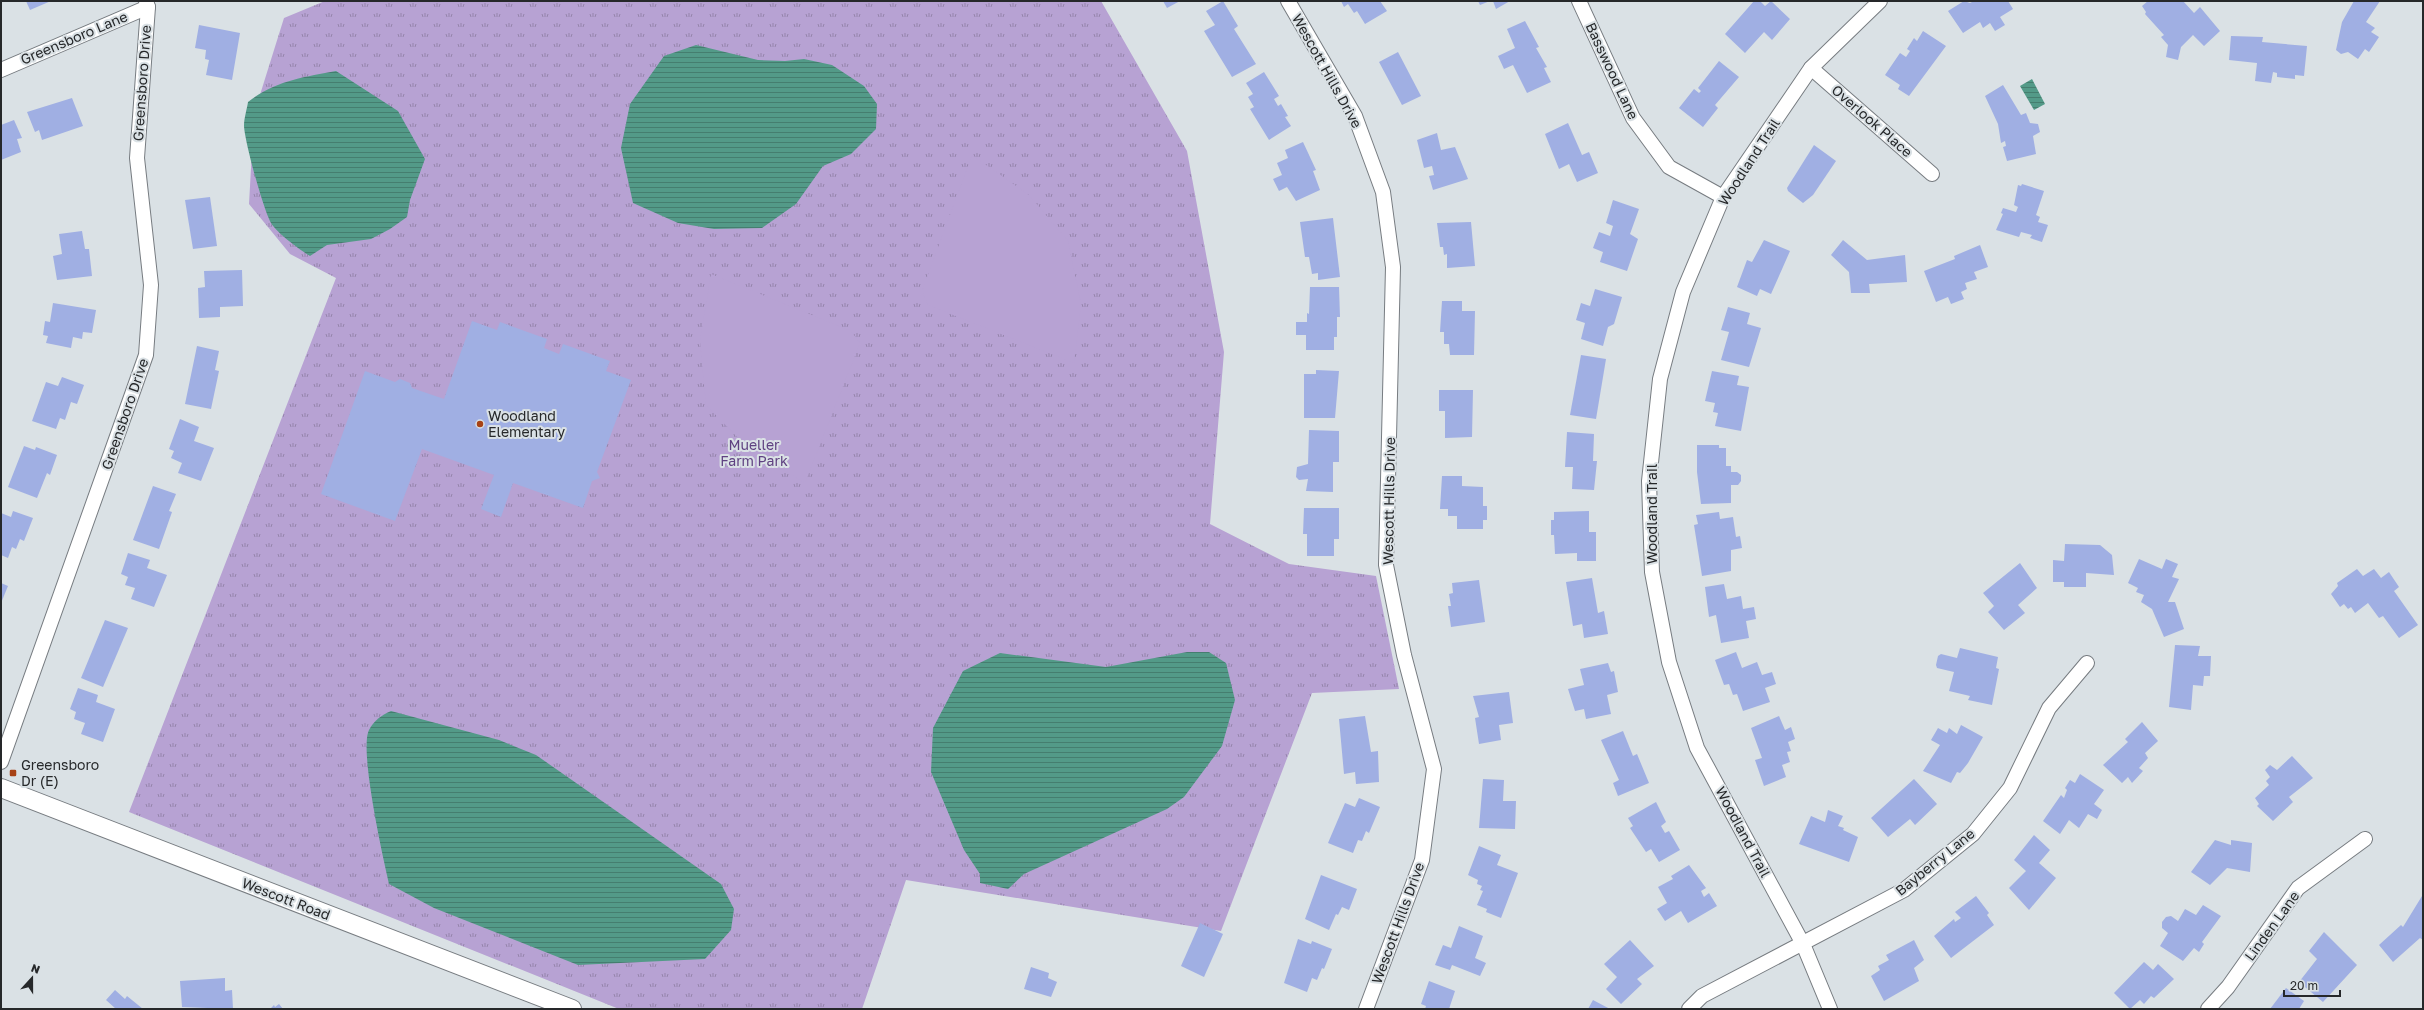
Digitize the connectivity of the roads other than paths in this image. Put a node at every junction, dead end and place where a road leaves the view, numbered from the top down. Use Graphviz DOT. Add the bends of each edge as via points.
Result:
graph roads {
  1 [pos="1288,1"];
  2 [pos="1579,1"];
  3 [pos="1880,1"];
  4 [pos="147,4"];
  5 [pos="1811,68"];
  6 [pos="1,70"];
  7 [pos="1932,174"];
  8 [pos="1724,197"];
  9 [pos="2087,664"];
  10 [pos="1,762"];
  11 [pos="1,788"];
  12 [pos="2365,839"];
  13 [pos="1803,944"];
  14 [pos="572,1009"];
  15 [pos="1366,1009"];
  16 [pos="1689,1009"];
  17 [pos="1830,1009"];
  18 [pos="2208,1009"];
  1 -- 15 [label="street, Wescott Hills Drive" via="1355,116 1383,192 1393,266 1386,565 1404,655 1434,769 1422,860"];
  2 -- 8 [label="street, Basswood Lane" via="1633,118 1669,167"];
  3 -- 5 [label="street, Woodland Trail"];
  4 -- 6 [label="street, Greensboro Lane"];
  4 -- 10 [label="street, Greensboro Drive" via="137,158 151,285 146,355"];
  5 -- 7 [label="street, Overlook Place"];
  5 -- 8 [label="street, Woodland Trail"];
  8 -- 13 [label="street, Woodland Trail" via="1683,292 1660,379 1649,481 1652,572 1669,662 1698,748"];
  9 -- 13 [label="street, Bayberry Lane" via="2049,708 2010,788 1973,834 1904,890"];
  11 -- 14 [label="street, Wescott Road"];
  12 -- 18 [label="street, Linden Lane" via="2298,888 2228,987"];
  13 -- 16 [label="street, Bayberry Lane" via="1702,996"];
  13 -- 17 [label="street, Woodland Trail"];
}
